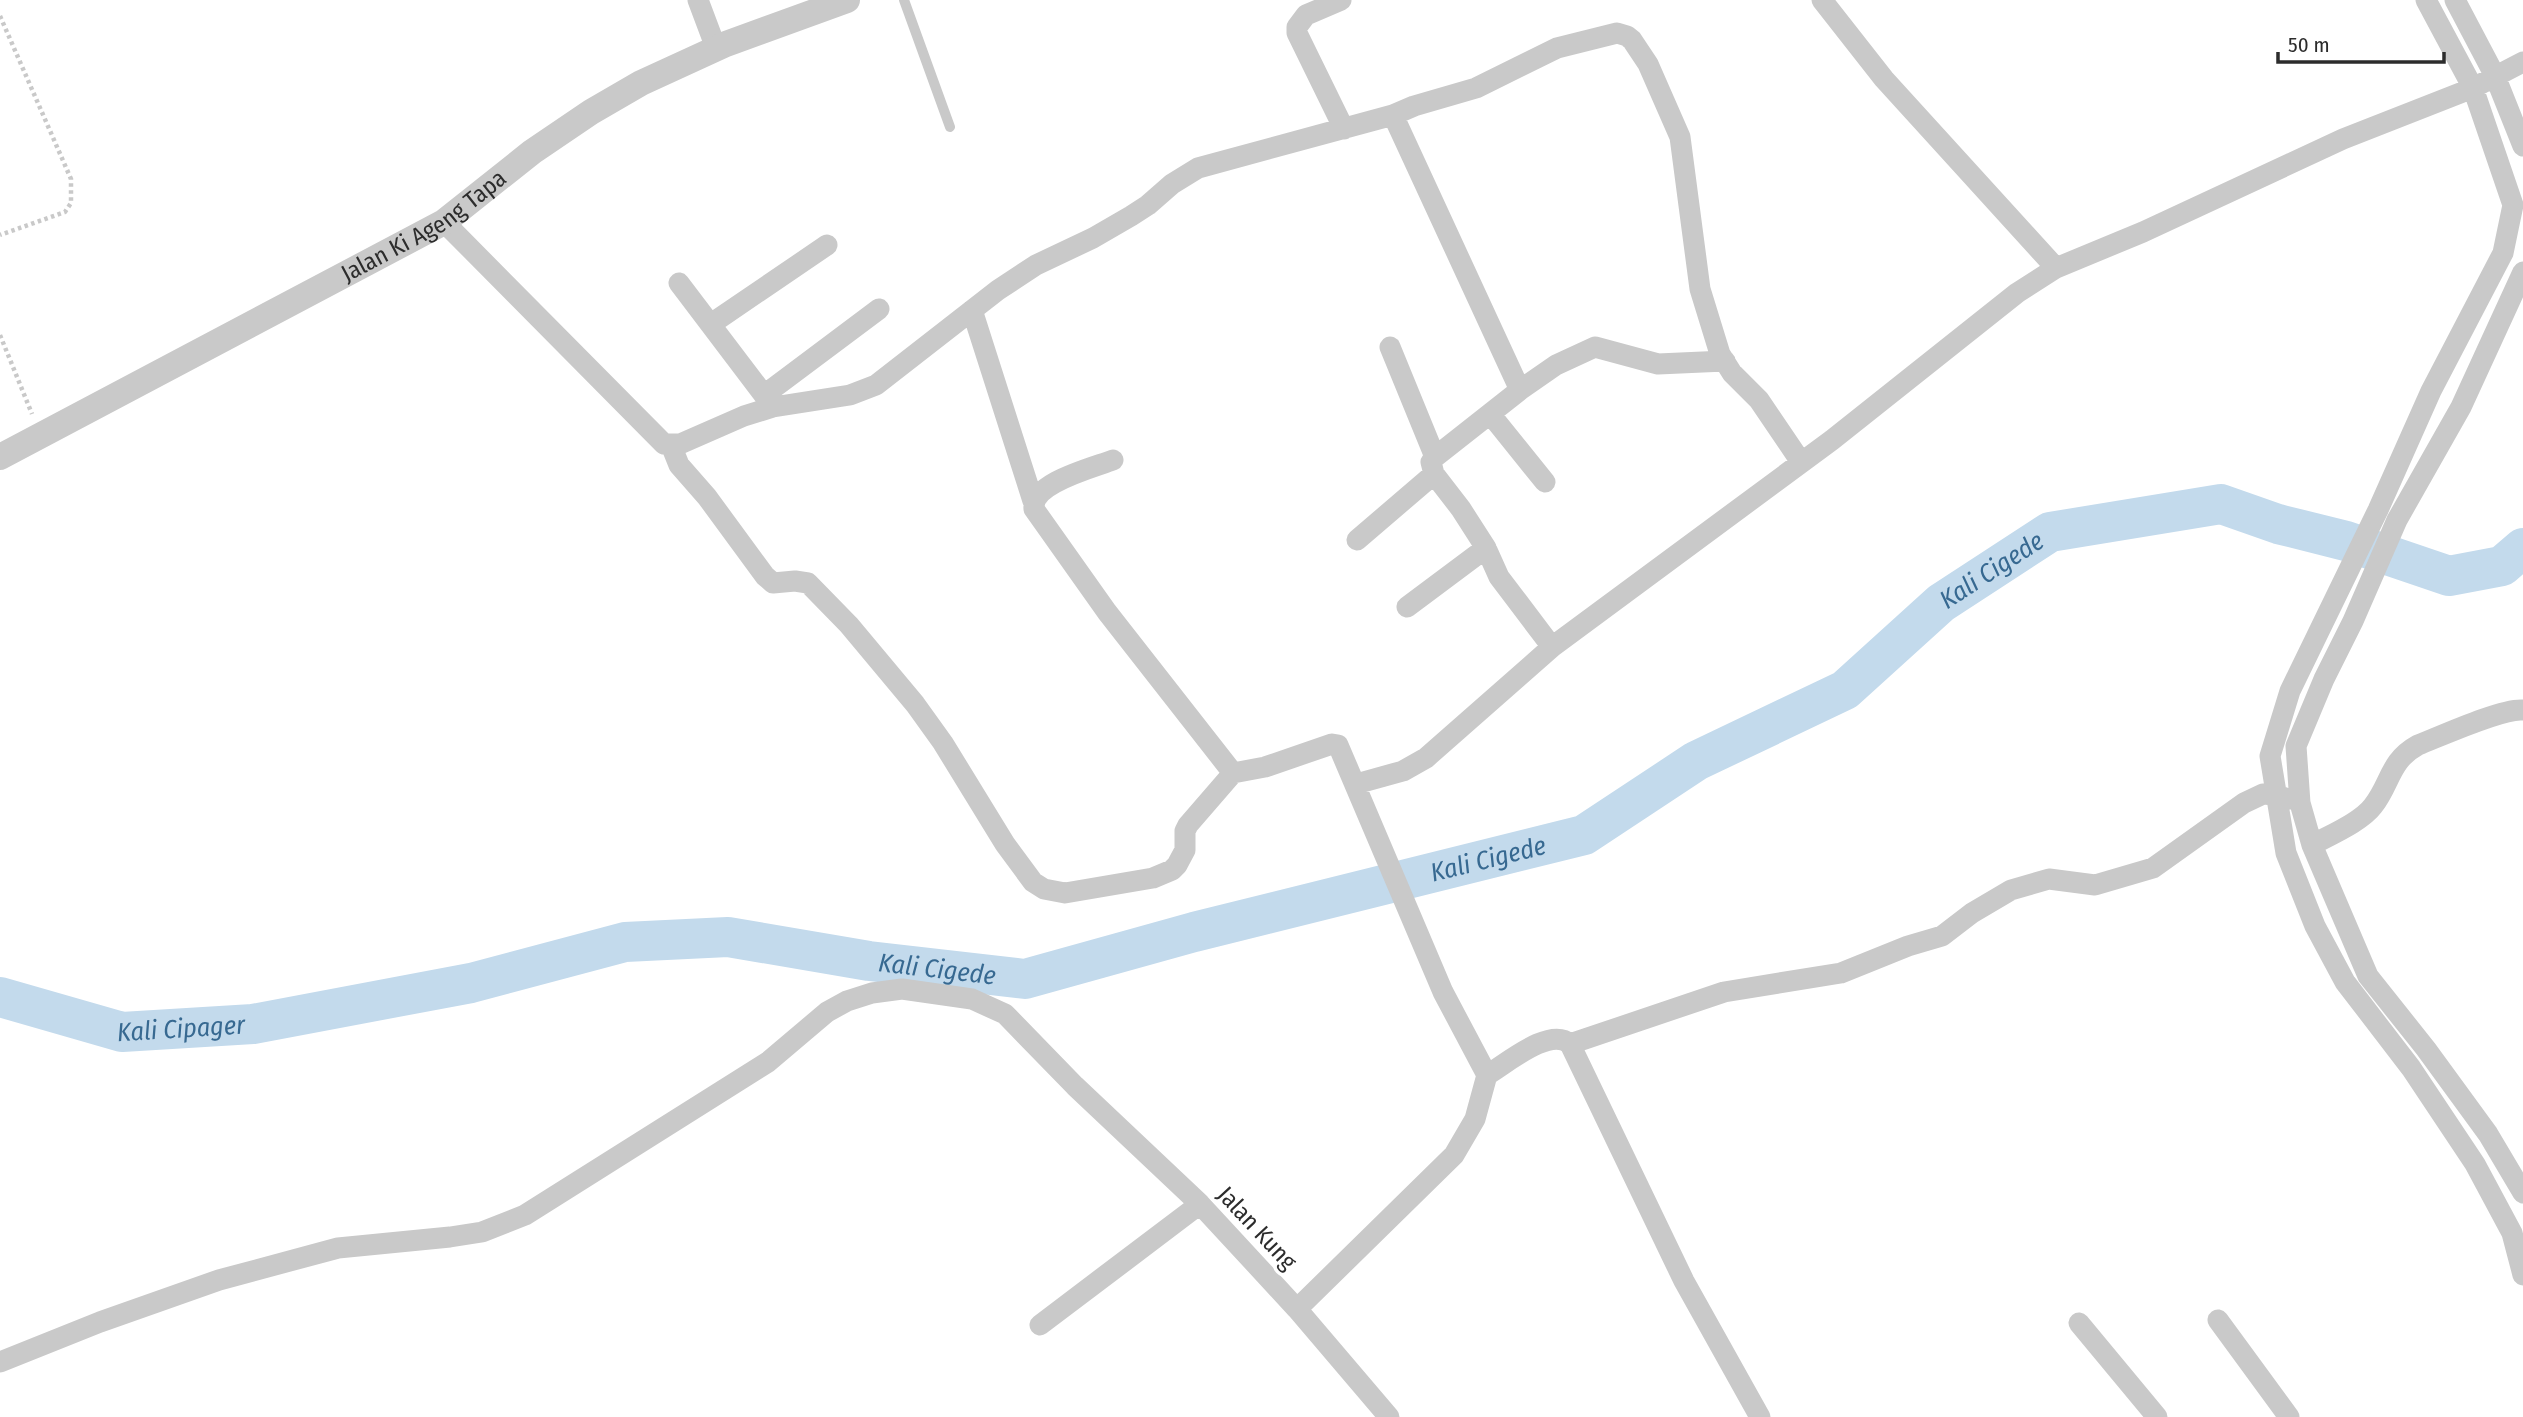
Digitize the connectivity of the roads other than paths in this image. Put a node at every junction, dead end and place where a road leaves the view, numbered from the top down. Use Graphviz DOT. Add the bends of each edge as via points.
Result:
graph roads {
  1 [pos="698,0"];
  2 [pos="847,0"];
  3 [pos="904,0"];
  4 [pos="1341,0"];
  5 [pos="1822,0"];
  6 [pos="2426,0"];
  7 [pos="2455,0"];
  8 [pos="716,48"];
  9 [pos="2523,62"];
  10 [pos="2495,76"];
  11 [pos="2473,88"];
  12 [pos="1393,115"];
  13 [pos="950,127"];
  14 [pos="1344,129"];
  15 [pos="2523,146"];
  16 [pos="444,222"];
  17 [pos="827,245"];
  18 [pos="2056,268"];
  19 [pos="2523,272"];
  20 [pos="679,283"];
  21 [pos="879,309"];
  22 [pos="972,310"];
  23 [pos="711,324"];
  24 [pos="1390,347"];
  25 [pos="1725,361"];
  26 [pos="1520,390"];
  27 [pos="769,401"];
  28 [pos="1491,415"];
  29 [pos="671,445"];
  30 [pos="0,457"];
  31 [pos="1113,460"];
  32 [pos="1801,462"];
  33 [pos="1435,466"];
  34 [pos="1545,482"];
  35 [pos="1033,501"];
  36 [pos="2388,515"];
  37 [pos="1357,540"];
  38 [pos="1486,548"];
  39 [pos="1407,607"];
  40 [pos="1552,646"];
  41 [pos="2523,710"];
  42 [pos="1233,774"];
  43 [pos="1356,784"];
  44 [pos="2276,795"];
  45 [pos="2300,803"];
  46 [pos="2312,845"];
  47 [pos="1570,1044"];
  48 [pos="1487,1075"];
  49 [pos="2523,1193"];
  50 [pos="1200,1204"];
  51 [pos="2518,1231"];
  52 [pos="2523,1275"];
  53 [pos="1297,1309"];
  54 [pos="2218,1320"];
  55 [pos="2079,1323"];
  56 [pos="1040,1325"];
  57 [pos="0,1362"];
  58 [pos="1389,1417"];
  59 [pos="1760,1417"];
  60 [pos="2157,1417"];
  61 [pos="2289,1417"];
  1 -- 8 [label="street"];
  2 -- 8 [label="street, Jalan Ki Ageng Tapa"];
  3 -- 13 [label="lane"];
  4 -- 14 [label="street" via="1306,15 1297,33"];
  5 -- 18 [label="street" via="1884,79"];
  6 -- 11 [label="street"];
  7 -- 10 [label="street"];
  8 -- 16 [label="street, Jalan Ki Ageng Tapa" via="591,112"];
  9 -- 10 [label="street"];
  10 -- 11 [label="street"];
  10 -- 15 [label="street"];
  11 -- 18 [label="street" via="2343,139"];
  11 -- 36 [label="street" via="2513,205 2509,230 2503,253 2431,391"];
  12 -- 14 [label="street"];
  12 -- 25 [label="street" via="1476,88 1557,48 1617,33 1627,36 1648,64 1680,137 1700,289"];
  12 -- 26 [label="street"];
  14 -- 22 [label="street" via="1198,168 1131,216 1036,265"];
  16 -- 29 [label="street" via="664,444"];
  16 -- 30 [label="street, Jalan Ki Ageng Tapa"];
  17 -- 23 [label="street"];
  18 -- 32 [label="street" via="2017,293"];
  19 -- 36 [label="street" via="2461,407"];
  20 -- 23 [label="street"];
  21 -- 27 [label="street"];
  22 -- 27 [label="street" via="876,385 850,395"];
  22 -- 35 [label="street"];
  23 -- 27 [label="street"];
  24 -- 33 [label="street"];
  25 -- 26 [label="street" via="1658,364 1595,347 1556,365"];
  25 -- 32 [label="street" via="1759,400"];
  26 -- 28 [label="street"];
  27 -- 29 [label="street"];
  28 -- 33 [label="street"];
  28 -- 34 [label="street"];
  29 -- 42 [label="street" via="679,465 765,576 773,583 808,583 849,625 915,704 1005,844 1033,882 1044,889 1065,893 1153,878 1172,870 1185,850 1188,825"];
  31 -- 35 [label="street" via="1047,486"];
  32 -- 40 [label="street"];
  33 -- 37 [label="street"];
  33 -- 38 [label="street"];
  35 -- 42 [label="street" via="1034,509 1107,612"];
  36 -- 44 [label="street" via="2290,691 2270,756"];
  36 -- 45 [label="street" via="2353,621 2296,746"];
  38 -- 39 [label="street"];
  38 -- 40 [label="street" via="1499,577"];
  40 -- 43 [label="street" via="1426,758 1403,771"];
  41 -- 46 [label="street" via="2406,752 2367,813"];
  42 -- 43 [label="street" via="1335,744"];
  43 -- 48 [label="street" via="1443,992"];
  44 -- 45 [label="street"];
  44 -- 47 [label="street" via="2263,794 2244,803 2153,868 2095,886 2049,879 2011,890 1942,936 1841,973 1724,992"];
  44 -- 51 [label="street" via="2286,853 2315,926 2345,982 2411,1068"];
  45 -- 46 [label="street"];
  46 -- 49 [label="street" via="2368,976 2488,1134"];
  47 -- 48 [label="street" via="1555,1038 1543,1040"];
  47 -- 59 [label="street" via="1684,1281"];
  48 -- 53 [label="street" via="1475,1119 1454,1155"];
  50 -- 53 [label="street, Jalan Kung"];
  50 -- 56 [label="street"];
  50 -- 57 [label="street, Jalan Kung" via="1005,1014 971,999 902,989 872,993 827,1012 768,1062 525,1215 482,1232 338,1248 232,1277"];
  51 -- 52 [label="street"];
  53 -- 58 [label="street, Jalan Kung"];
  54 -- 61 [label="street"];
  55 -- 60 [label="street"];
}
